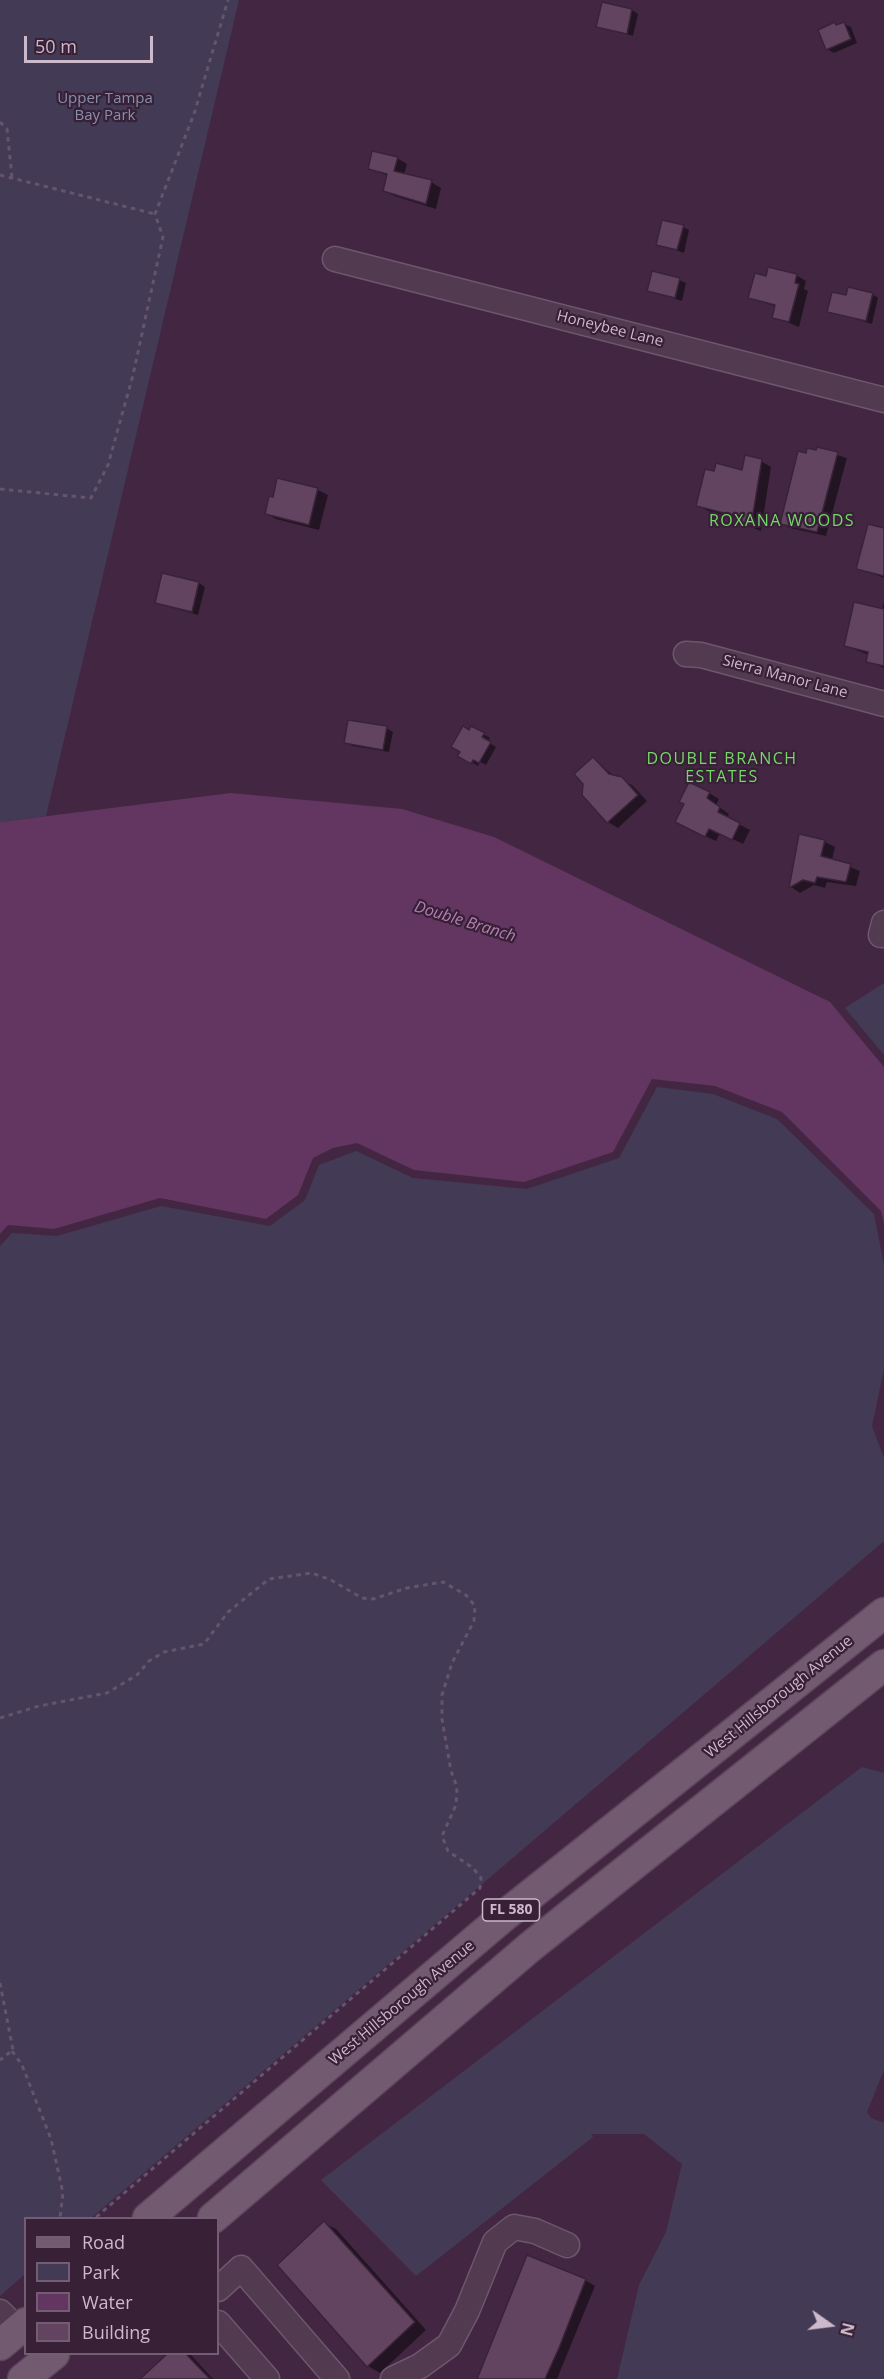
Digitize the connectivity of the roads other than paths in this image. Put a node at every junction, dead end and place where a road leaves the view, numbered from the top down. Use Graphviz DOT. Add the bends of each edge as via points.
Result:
graph roads {
  1 [pos="335,259"];
  2 [pos="884,400"];
  3 [pos="686,654"];
  4 [pos="884,704"];
  5 [pos="884,1613"];
  6 [pos="884,1665"];
  7 [pos="149,2217"];
  8 [pos="214,2217"];
  9 [pos="567,2245"];
  10 [pos="219,2288"];
  11 [pos="219,2324"];
  12 [pos="53,2355"];
  13 [pos="23,2379"];
  14 [pos="267,2379"];
  15 [pos="337,2379"];
  16 [pos="393,2379"];
  1 -- 2 [label="street, Honeybee Lane"];
  3 -- 4 [label="street, Sierra Manor Lane"];
  5 -- 7 [label="main road, West Hillsborough Avenue / FL 580" via="504,1916"];
  6 -- 8 [label="main road, FL 580" via="530,1947"];
  9 -- 16 [label="street" via="514,2227 495,2242 449,2345"];
  10 -- 15 [label="street" via="241,2268"];
  11 -- 14 [label="street"];
  12 -- 13 [label="main road"];
}
